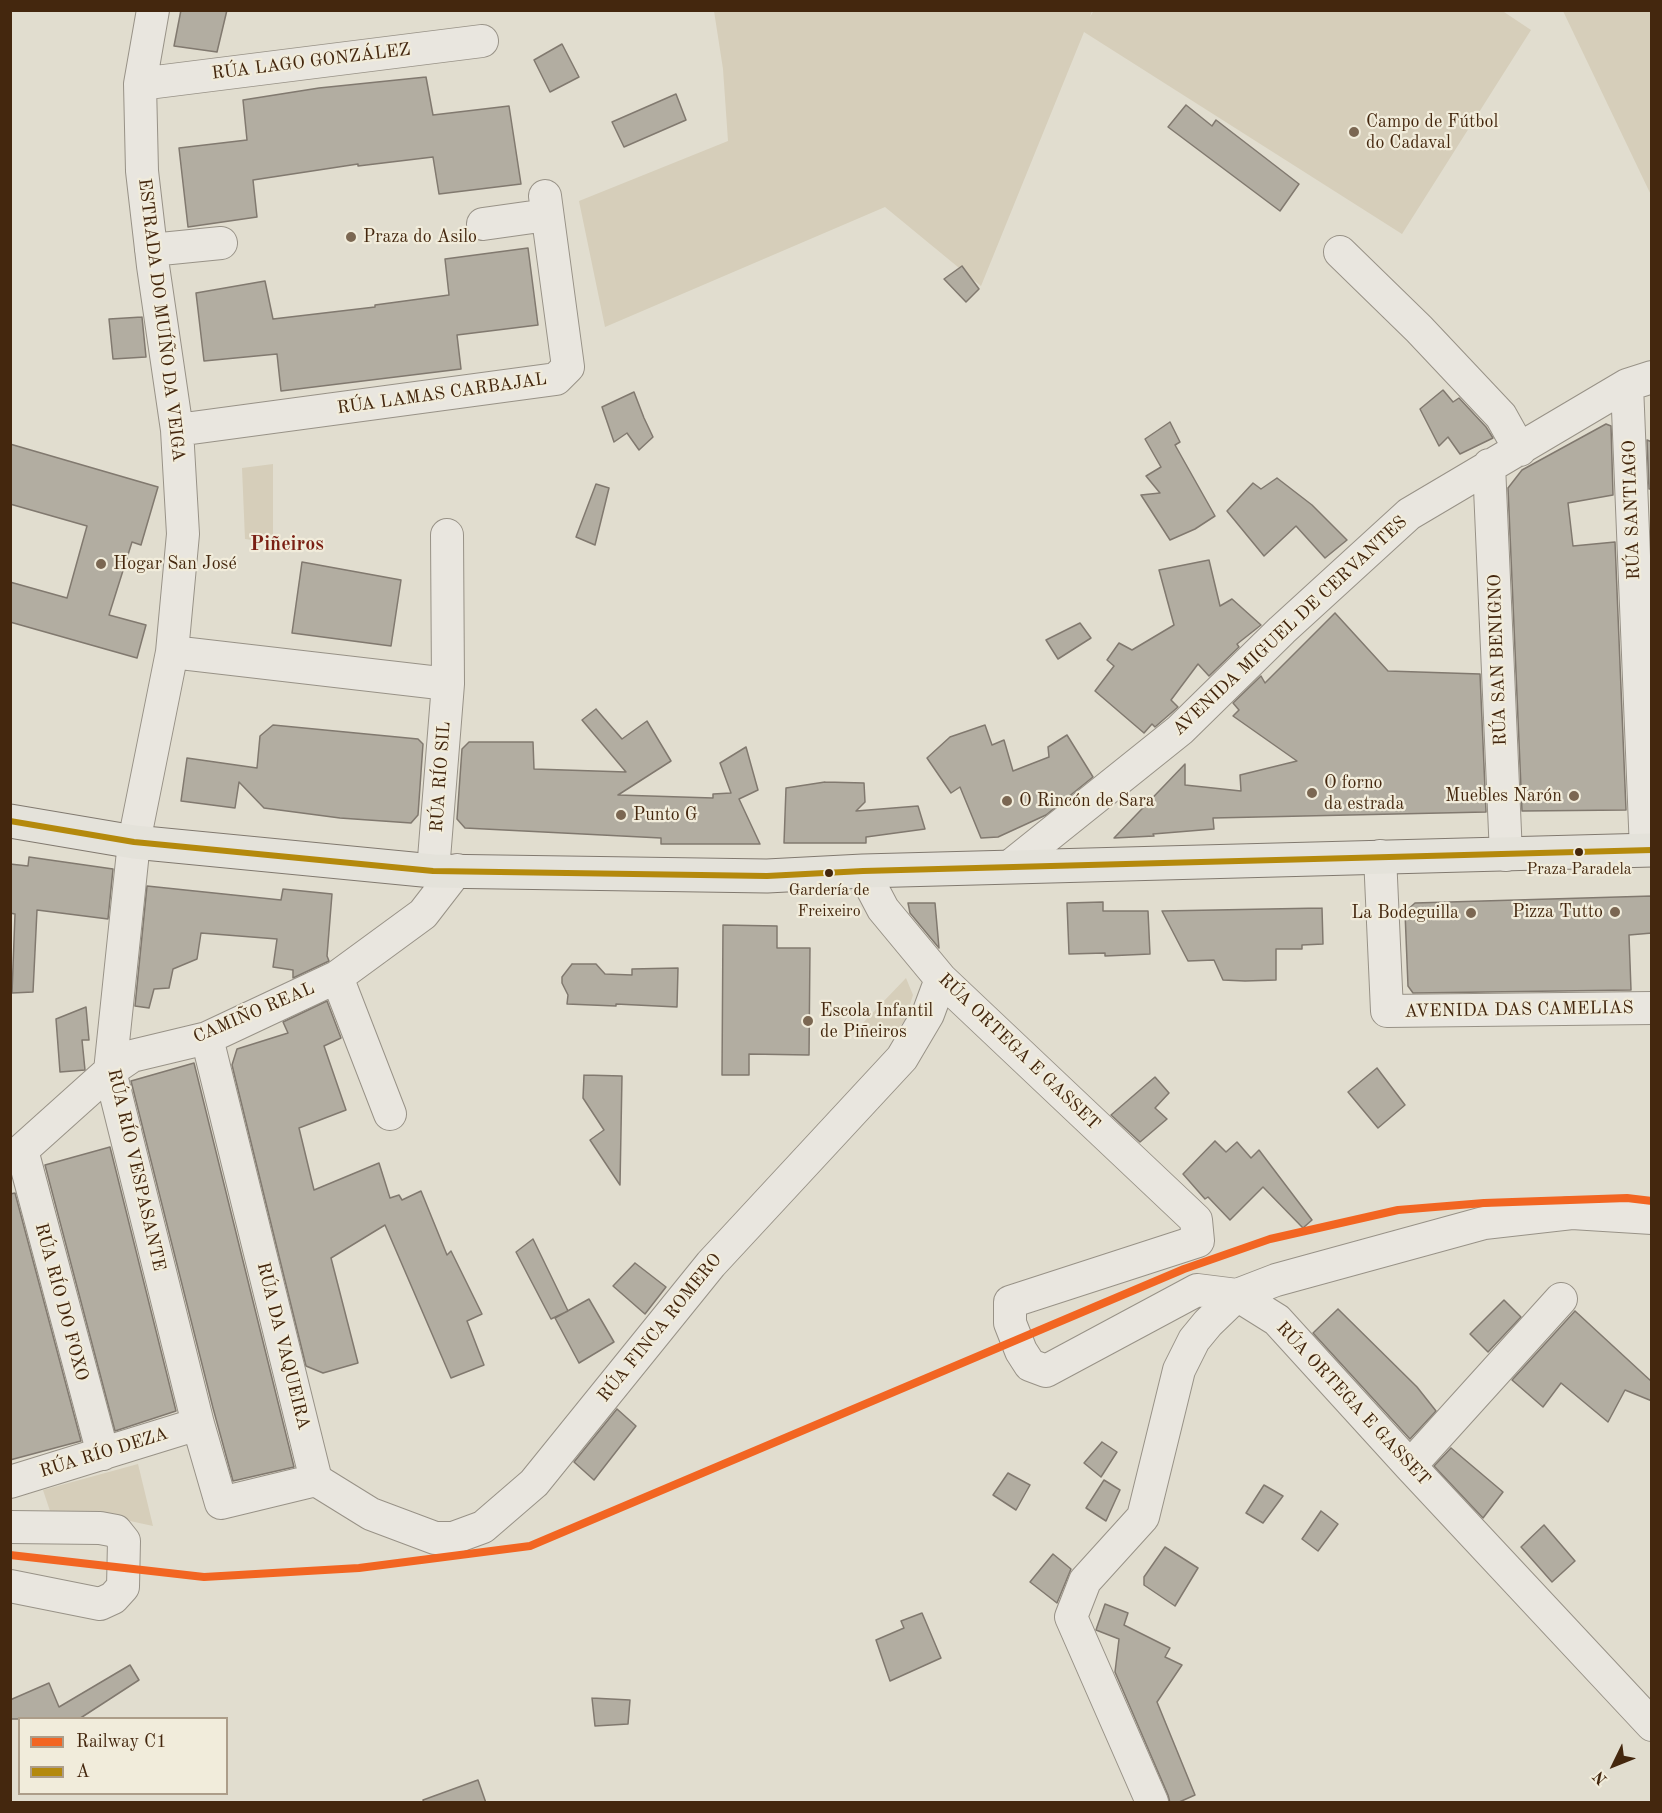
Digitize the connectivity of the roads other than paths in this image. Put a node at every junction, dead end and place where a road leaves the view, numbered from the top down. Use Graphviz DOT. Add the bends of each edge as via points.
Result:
graph roads {
  1 [pos="153,10"];
  2 [pos="482,41"];
  3 [pos="140,84"];
  4 [pos="483,224"];
  5 [pos="222,250"];
  6 [pos="1340,252"];
  7 [pos="152,258"];
  8 [pos="1639,381"];
  9 [pos="177,430"];
  10 [pos="1520,450"];
  11 [pos="1489,465"];
  12 [pos="447,535"];
  13 [pos="172,652"];
  14 [pos="448,684"];
  15 [pos="10,821"];
  16 [pos="134,842"];
  17 [pos="1649,850"];
  18 [pos="1506,855"];
  19 [pos="1380,856"];
  20 [pos="1009,867"];
  21 [pos="445,870"];
  22 [pos="863,871"];
  23 [pos="337,977"];
  24 [pos="941,979"];
  25 [pos="1652,1008"];
  26 [pos="207,1038"];
  27 [pos="110,1071"];
  28 [pos="390,1114"];
  29 [pos="16,1154"];
  30 [pos="1652,1218"];
  31 [pos="1237,1295"];
  32 [pos="1561,1299"];
  33 [pos="198,1424"];
  34 [pos="103,1454"];
  35 [pos="1410,1466"];
  36 [pos="316,1480"];
  37 [pos="11,1482"];
  38 [pos="10,1527"];
  39 [pos="10,1586"];
  40 [pos="1652,1725"];
  41 [pos="1152,1803"];
  1 -- 3 [label="street, ESTRADA DO MUÍÑO DA VEIGA"];
  2 -- 3 [label="street, RÚA LAGO GONZÁLEZ"];
  3 -- 7 [label="street, ESTRADA DO MUÍÑO DA VEIGA" via="142,171"];
  4 -- 9 [label="street, RÚA LAMAS CARBAJAL" via="546,205 568,367 556,378"];
  5 -- 7 [label="street"];
  6 -- 10 [label="street" via="1501,416"];
  7 -- 9 [label="street, ESTRADA DO MUÍÑO DA VEIGA"];
  8 -- 10 [label="street, AVENIDA MIGUEL DE CERVANTES"];
  8 -- 17 [label="street, RÚA SANTIAGO"];
  9 -- 13 [label="street, ESTRADA DO MUÍÑO DA VEIGA" via="183,534"];
  10 -- 11 [label="street, AVENIDA MIGUEL DE CERVANTES"];
  11 -- 18 [label="street, RÚA SAN BENIGNO"];
  11 -- 20 [label="street, AVENIDA MIGUEL DE CERVANTES" via="1409,514 1180,730"];
  12 -- 14 [label="street, RÚA RÍO SIL"];
  13 -- 14 [label="street"];
  13 -- 16 [label="street, ESTRADA DO MUÍÑO DA VEIGA"];
  14 -- 21 [label="street, RÚA RÍO SIL"];
  15 -- 16 [label="main road"];
  16 -- 21 [label="main road"];
  16 -- 27 [label="street, RÚA RÍO VESPASANTE"];
  17 -- 18 [label="main road"];
  18 -- 19 [label="main road"];
  19 -- 20 [label="main road"];
  19 -- 25 [label="street, AVENIDA DAS CAMELIAS" via="1387,1011"];
  20 -- 22 [label="main road"];
  21 -- 22 [label="main road" via="767,876"];
  21 -- 23 [label="street, CAMIÑO REAL" via="423,914"];
  22 -- 24 [label="street, RÚA ORTEGA E GASSET" via="883,909"];
  23 -- 26 [label="street, CAMIÑO REAL"];
  23 -- 28 [label="street"];
  24 -- 31 [label="street, RÚA ORTEGA E GASSET" via="1196,1221 1198,1241 1010,1302 1010,1323 1030,1365 1046,1371 1197,1290"];
  24 -- 36 [label="street, RÚA FINCA ROMERO" via="928,1014 902,1058 711,1264 534,1483 483,1527 453,1538 435,1538 371,1514"];
  26 -- 27 [label="street, CAMIÑO REAL" via="132,1056"];
  26 -- 36 [label="street, RÚA DA VAQUEIRA"];
  27 -- 29 [label="street, CAMIÑO REAL"];
  27 -- 33 [label="street, RÚA RÍO VESPASANTE"];
  29 -- 34 [label="street, RÚA RÍO DO FOXO"];
  30 -- 31 [label="street" via="1572,1213 1484,1223 1276,1280"];
  31 -- 35 [label="street, RÚA ORTEGA E GASSET" via="1278,1320"];
  31 -- 41 [label="street" via="1194,1340 1179,1370 1143,1517 1085,1581 1071,1617"];
  32 -- 35 [label="street"];
  33 -- 34 [label="street, RÚA RÍO DEZA"];
  33 -- 36 [label="street" via="221,1503"];
  34 -- 37 [label="street, RÚA RÍO DEZA"];
  35 -- 40 [label="street, RÚA ORTEGA E GASSET"];
  38 -- 39 [label="street" via="100,1528 116,1531 124,1540 123,1587 113,1599 100,1604"];
}
